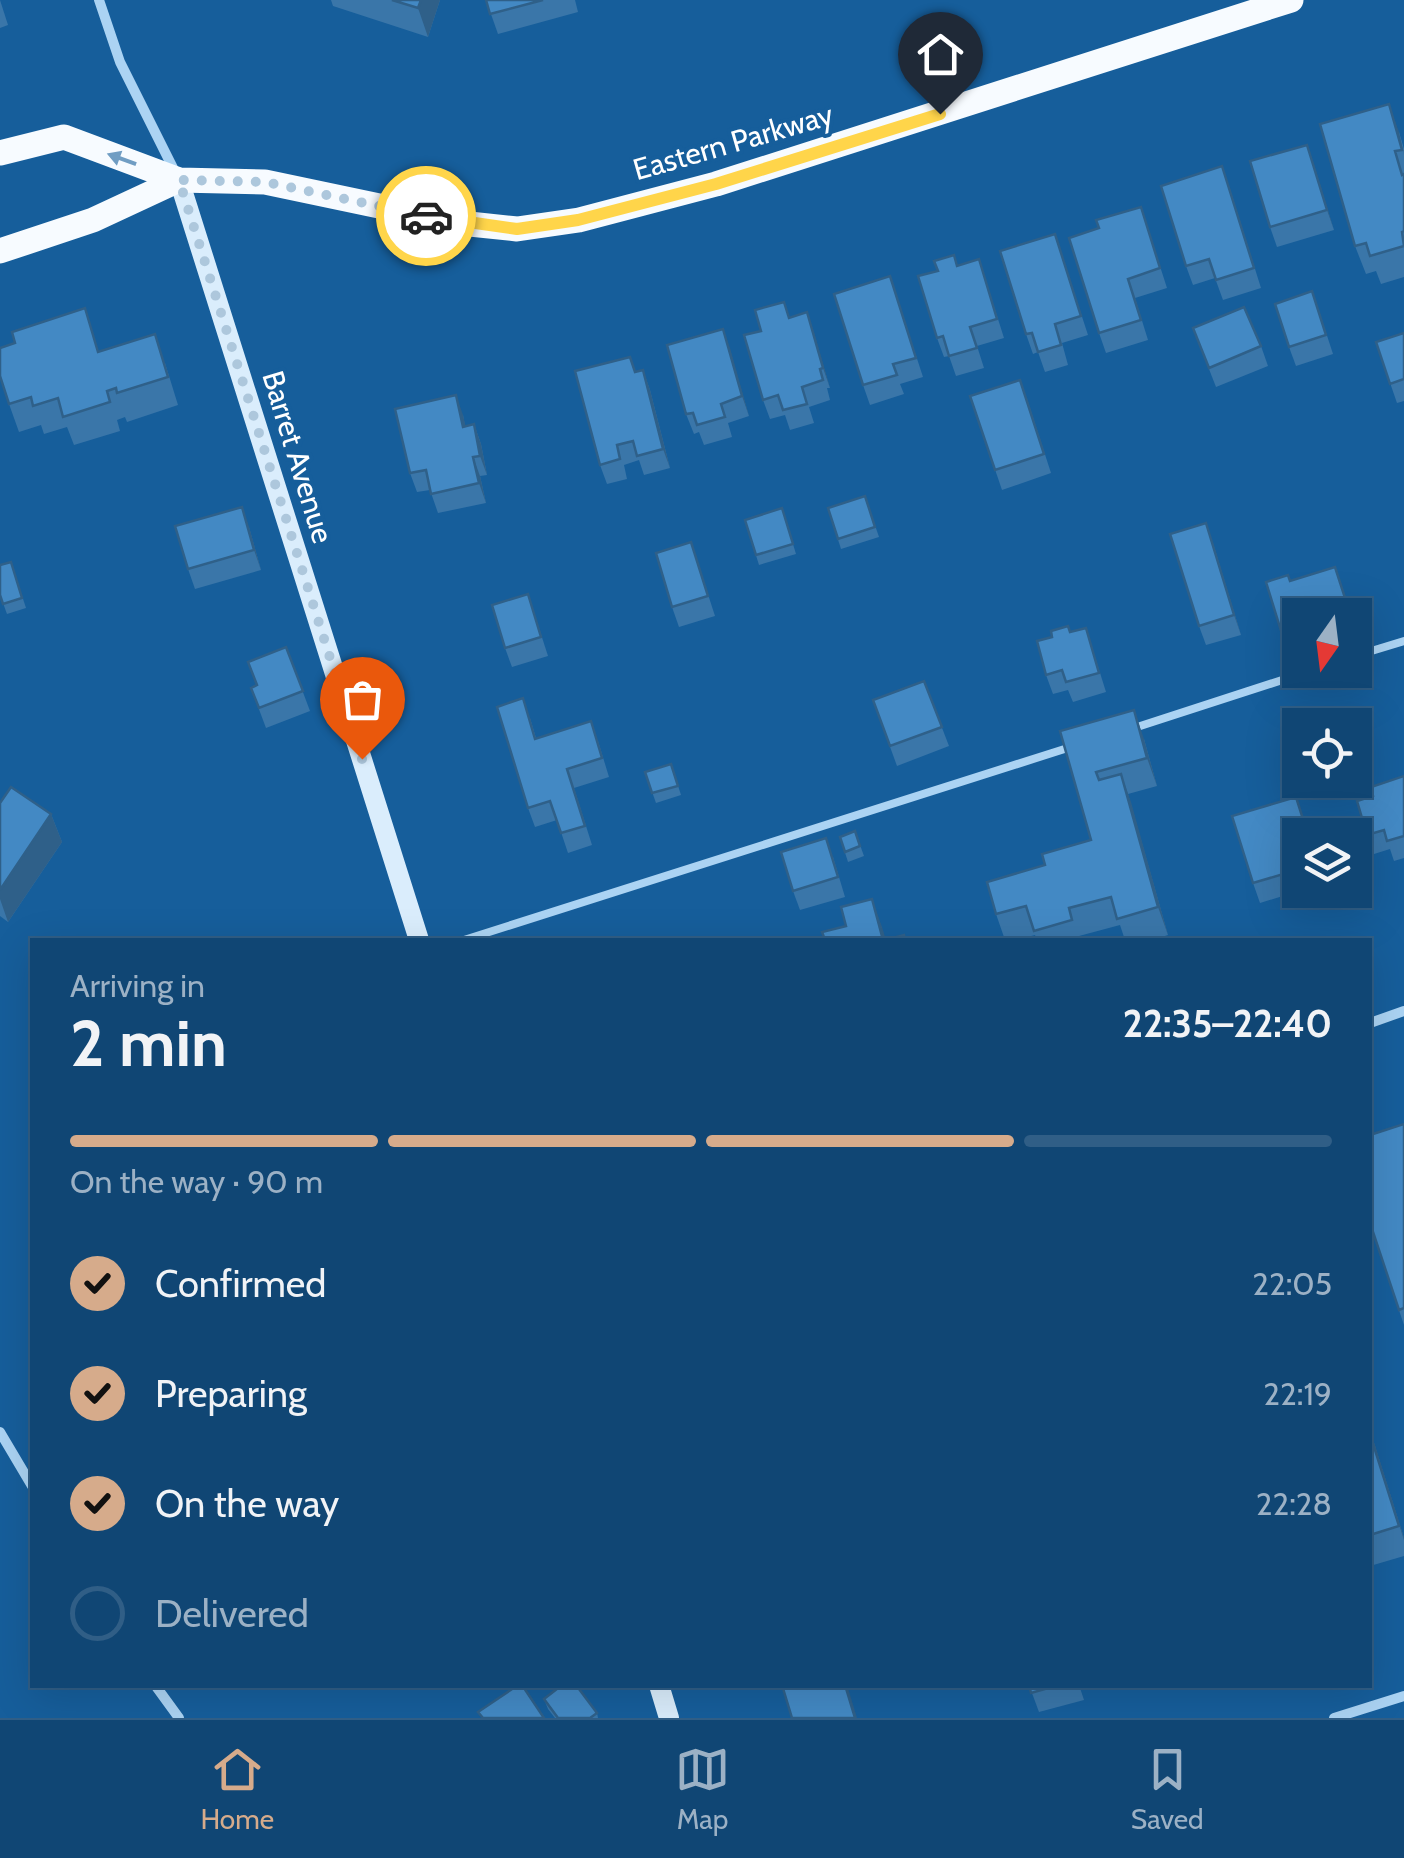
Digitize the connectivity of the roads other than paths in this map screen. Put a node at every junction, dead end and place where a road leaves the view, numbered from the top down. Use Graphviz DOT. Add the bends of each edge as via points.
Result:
graph roads {
  1 [pos="100,0"];
  2 [pos="1290,0"];
  3 [pos="0,153"];
  4 [pos="179,180"];
  5 [pos="0,252"];
  6 [pos="1404,641"];
  7 [pos="1372,651"];
  8 [pos="1282,680"];
  9 [pos="1125,730"];
  10 [pos="1090,741"];
  11 [pos="417,938"];
  12 [pos="470,938"];
  13 [pos="1404,1012"];
  14 [pos="1372,1021"];
  15 [pos="0,1432"];
  16 [pos="30,1483"];
  17 [pos="157,1688"];
  18 [pos="660,1688"];
  19 [pos="1404,1696"];
  20 [pos="179,1718"];
  21 [pos="669,1718"];
  22 [pos="1334,1718"];
  1 -- 4 [label="street, Barret Avenue" via="120,62"];
  2 -- 4 [label="main road, Eastern Parkway" via="735,178 578,220 517,229 265,182"];
  4 -- 3 [label="main road, Eastern Parkway, one-way" via="64,137"];
  4 -- 5 [label="main road, Eastern Parkway" via="93,220"];
  4 -- 11 [label="street, Barret Avenue"];
  6 -- 7 [label="lane"];
  8 -- 9 [label="lane"];
  10 -- 12 [label="lane"];
  13 -- 14 [label="street"];
  15 -- 16 [label="street"];
  17 -- 20 [label="street"];
  18 -- 21 [label="street"];
  19 -- 22 [label="street"];
}
